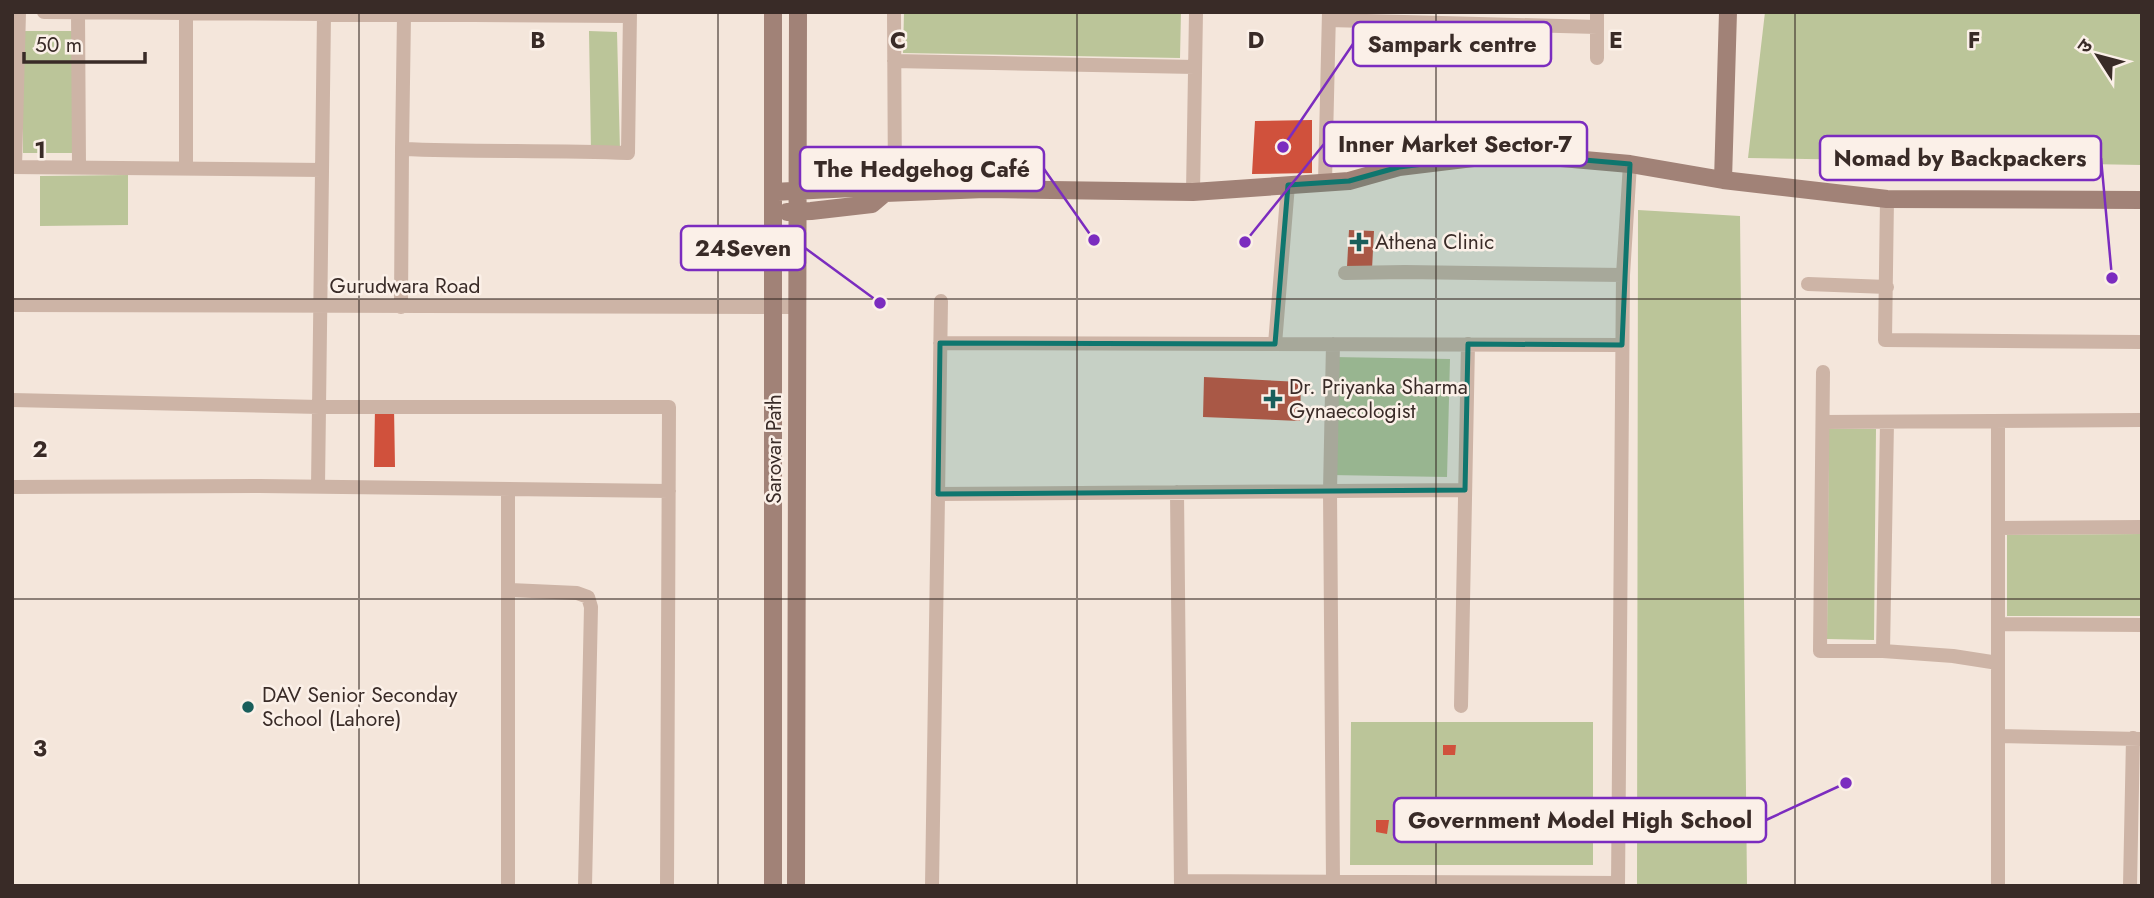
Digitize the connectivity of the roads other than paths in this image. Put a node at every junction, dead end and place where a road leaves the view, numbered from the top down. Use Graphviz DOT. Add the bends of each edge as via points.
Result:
graph roads {
  1 [pos="19,12"];
  2 [pos="44,12"];
  3 [pos="78,12"];
  4 [pos="773,12"];
  5 [pos="798,12"];
  6 [pos="894,12"];
  7 [pos="1196,12"];
  8 [pos="1728,12"];
  9 [pos="186,13"];
  10 [pos="324,14"];
  11 [pos="630,14"];
  12 [pos="404,15"];
  13 [pos="1329,16"];
  14 [pos="1414,17"];
  15 [pos="1597,20"];
  16 [pos="1597,58"];
  17 [pos="894,61"];
  18 [pos="1195,67"];
  19 [pos="402,149"];
  20 [pos="1630,164"];
  21 [pos="13,167"];
  22 [pos="79,167"];
  23 [pos="186,168"];
  24 [pos="321,170"];
  25 [pos="1723,180"];
  26 [pos="1325,182"];
  27 [pos="1288,185"];
  28 [pos="773,192"];
  29 [pos="797,192"];
  30 [pos="1193,192"];
  31 [pos="890,193"];
  32 [pos="1887,199"];
  33 [pos="2142,200"];
  34 [pos="773,212"];
  35 [pos="797,212"];
  36 [pos="1345,273"];
  37 [pos="1623,275"];
  38 [pos="1808,284"];
  39 [pos="1887,287"];
  40 [pos="941,301"];
  41 [pos="12,305"];
  42 [pos="320,306"];
  43 [pos="401,307"];
  44 [pos="773,307"];
  45 [pos="797,307"];
  46 [pos="2142,342"];
  47 [pos="940,343"];
  48 [pos="1275,344"];
  49 [pos="1333,344"];
  50 [pos="1468,344"];
  51 [pos="1622,345"];
  52 [pos="1823,372"];
  53 [pos="12,400"];
  54 [pos="319,407"];
  55 [pos="1998,421"];
  56 [pos="2142,421"];
  57 [pos="1823,422"];
  58 [pos="1887,422"];
  59 [pos="12,487"];
  60 [pos="318,487"];
  61 [pos="508,489"];
  62 [pos="1465,490"];
  63 [pos="669,491"];
  64 [pos="1330,491"];
  65 [pos="1177,492"];
  66 [pos="938,494"];
  67 [pos="2142,527"];
  68 [pos="1998,528"];
  69 [pos="510,590"];
  70 [pos="1998,624"];
  71 [pos="2142,625"];
  72 [pos="1883,651"];
  73 [pos="1998,663"];
  74 [pos="1461,706"];
  75 [pos="1998,736"];
  76 [pos="2138,738"];
  77 [pos="1333,882"];
  78 [pos="1181,883"];
  79 [pos="1618,885"];
  80 [pos="508,886"];
  81 [pos="585,886"];
  82 [pos="667,886"];
  83 [pos="773,886"];
  84 [pos="796,886"];
  85 [pos="932,886"];
  86 [pos="1998,886"];
  87 [pos="2130,886"];
  1 -- 21 [label="street"];
  2 -- 3 [label="street"];
  3 -- 9 [label="street"];
  3 -- 22 [label="street"];
  4 -- 28 [label="main road, Sarovar Path"];
  5 -- 29 [label="main road, Sarovar Path"];
  6 -- 17 [label="street"];
  7 -- 18 [label="street"];
  8 -- 25 [label="main road"];
  9 -- 10 [label="street"];
  9 -- 23 [label="street"];
  10 -- 12 [label="street"];
  10 -- 24 [label="street"];
  11 -- 12 [label="street"];
  11 -- 19 [label="street" via="628,153"];
  12 -- 19 [label="street"];
  13 -- 14 [label="street"];
  13 -- 26 [label="street"];
  14 -- 15 [label="street"];
  15 -- 16 [label="street"];
  17 -- 18 [label="street"];
  17 -- 31 [label="street"];
  18 -- 30 [label="street"];
  19 -- 43 [label="street"];
  20 -- 25 [label="main road"];
  20 -- 26 [label="main road" via="1550,157 1473,158"];
  20 -- 37 [label="street"];
  21 -- 22 [label="street"];
  22 -- 23 [label="street"];
  23 -- 24 [label="street"];
  24 -- 42 [label="street"];
  25 -- 32 [label="main road"];
  26 -- 27 [label="main road"];
  27 -- 30 [label="main road"];
  27 -- 48 [label="street"];
  28 -- 29 [label="main road"];
  28 -- 34 [label="main road, Sarovar Path"];
  29 -- 31 [label="main road" via="873,187"];
  29 -- 35 [label="main road, Sarovar Path"];
  30 -- 31 [label="main road" via="985,189"];
  31 -- 35 [label="main road" via="872,204"];
  32 -- 33 [label="main road"];
  32 -- 39 [label="street"];
  34 -- 35 [label="main road"];
  34 -- 44 [label="main road, Sarovar Path"];
  35 -- 45 [label="main road, Sarovar Path"];
  36 -- 37 [label="street"];
  37 -- 51 [label="street"];
  38 -- 39 [label="street"];
  39 -- 46 [label="street" via="1885,340"];
  40 -- 47 [label="street"];
  41 -- 42 [label="street, Gurudwara Road"];
  42 -- 43 [label="street, Gurudwara Road"];
  42 -- 54 [label="street"];
  43 -- 44 [label="street, Gurudwara Road"];
  44 -- 45 [label="street, Gurudwara Road"];
  44 -- 83 [label="main road, Sarovar Path"];
  45 -- 84 [label="main road, Sarovar Path"];
  47 -- 48 [label="street"];
  47 -- 66 [label="street"];
  48 -- 49 [label="street"];
  49 -- 50 [label="street"];
  49 -- 64 [label="street"];
  50 -- 51 [label="street"];
  50 -- 62 [label="street"];
  51 -- 79 [label="street"];
  52 -- 57 [label="street"];
  53 -- 54 [label="street"];
  54 -- 60 [label="street"];
  54 -- 63 [label="street" via="669,407"];
  55 -- 56 [label="street"];
  55 -- 58 [label="street"];
  55 -- 68 [label="street"];
  57 -- 58 [label="street"];
  57 -- 72 [label="street" via="1820,651"];
  58 -- 72 [label="street"];
  59 -- 60 [label="street"];
  60 -- 61 [label="street"];
  61 -- 63 [label="street"];
  61 -- 69 [label="street"];
  62 -- 64 [label="street"];
  62 -- 74 [label="street"];
  63 -- 82 [label="street"];
  64 -- 65 [label="street"];
  64 -- 77 [label="street"];
  65 -- 66 [label="street"];
  65 -- 78 [label="street"];
  66 -- 85 [label="street"];
  67 -- 68 [label="street"];
  68 -- 70 [label="street"];
  69 -- 80 [label="street"];
  69 -- 81 [label="street" via="588,597"];
  70 -- 71 [label="street"];
  70 -- 73 [label="street"];
  72 -- 73 [label="street"];
  73 -- 75 [label="street"];
  75 -- 76 [label="street"];
  75 -- 86 [label="street"];
  76 -- 87 [label="street"];
  77 -- 78 [label="street"];
  77 -- 79 [label="street"];
}
